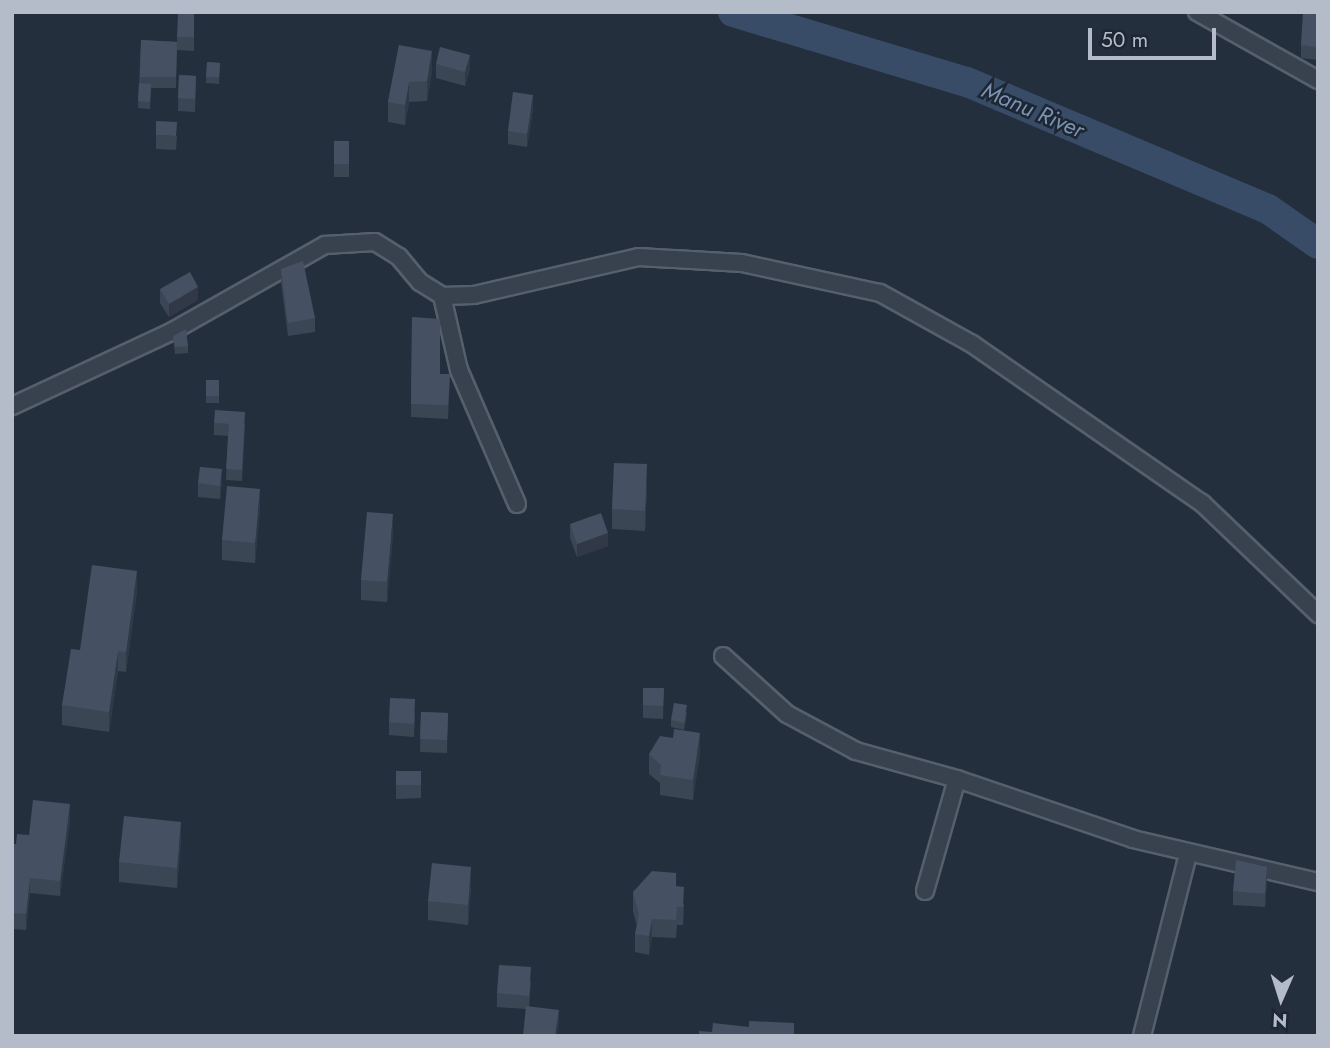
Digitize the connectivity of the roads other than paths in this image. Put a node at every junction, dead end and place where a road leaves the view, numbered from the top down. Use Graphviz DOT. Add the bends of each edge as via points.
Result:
graph roads {
  1 [pos="1197,12"];
  2 [pos="1318,80"];
  3 [pos="442,296"];
  4 [pos="12,407"];
  5 [pos="517,504"];
  6 [pos="1318,614"];
  7 [pos="723,656"];
  8 [pos="957,779"];
  9 [pos="1188,854"];
  10 [pos="1318,882"];
  11 [pos="925,891"];
  12 [pos="1142,1036"];
  1 -- 2 [label="street"];
  3 -- 4 [label="street" via="375,242 325,245 171,332"];
  3 -- 5 [label="street" via="458,370"];
  3 -- 6 [label="street" via="474,295 639,257 743,263 880,293 972,344 1202,503"];
  7 -- 8 [label="street" via="787,714 856,751"];
  8 -- 9 [label="street"];
  8 -- 11 [label="street"];
  9 -- 10 [label="street"];
  9 -- 12 [label="street"];
}
